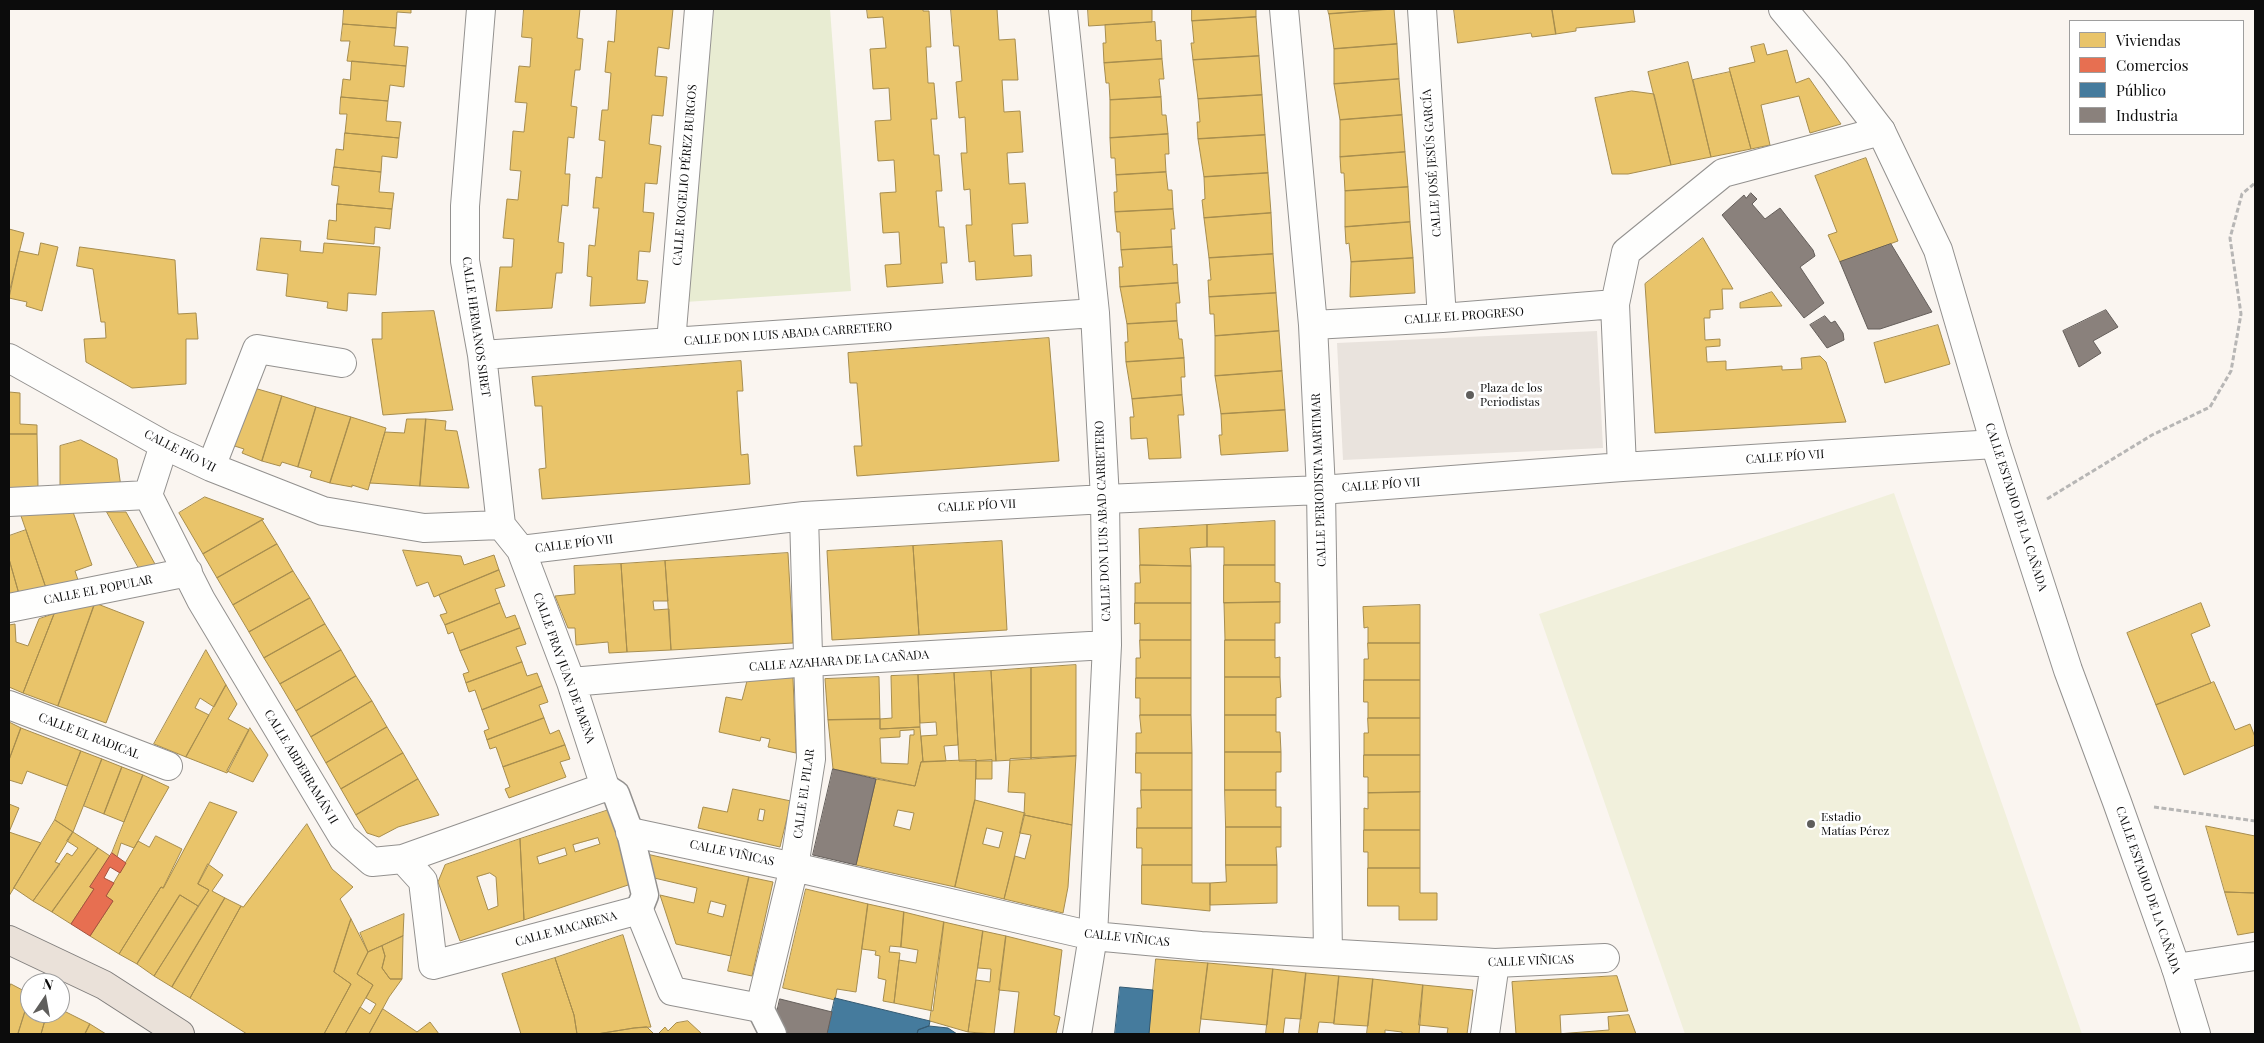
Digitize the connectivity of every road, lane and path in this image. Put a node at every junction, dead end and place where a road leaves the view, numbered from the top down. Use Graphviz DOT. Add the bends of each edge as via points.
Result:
graph roads {
  1 [pos="481,9"];
  2 [pos="699,9"];
  3 [pos="1063,9"];
  4 [pos="1284,9"];
  5 [pos="1422,9"];
  6 [pos="1783,9"];
  7 [pos="1881,131"];
  8 [pos="2255,183"];
  9 [pos="1615,304"];
  10 [pos="1095,313"];
  11 [pos="1442,318"];
  12 [pos="1313,325"];
  13 [pos="671,342"];
  14 [pos="482,355"];
  15 [pos="9,358"];
  16 [pos="342,363"];
  17 [pos="1995,444"];
  18 [pos="164,445"];
  19 [pos="1622,466"];
  20 [pos="211,467"];
  21 [pos="1321,490"];
  22 [pos="148,495"];
  23 [pos="1105,498"];
  24 [pos="9,502"];
  25 [pos="804,516"];
  26 [pos="2019,517"];
  27 [pos="501,525"];
  28 [pos="521,550"];
  29 [pos="188,572"];
  30 [pos="9,608"];
  31 [pos="1106,645"];
  32 [pos="808,662"];
  33 [pos="571,682"];
  34 [pos="9,705"];
  35 [pos="168,766"];
  36 [pos="605,787"];
  37 [pos="2117,802"];
  38 [pos="2255,821"];
  39 [pos="630,832"];
  40 [pos="403,859"];
  41 [pos="794,866"];
  42 [pos="639,910"];
  43 [pos="1092,936"];
  44 [pos="9,940"];
  45 [pos="1328,953"];
  46 [pos="2255,956"];
  47 [pos="1605,958"];
  48 [pos="1495,963"];
  49 [pos="2176,968"];
  50 [pos="760,1008"];
  51 [pos="180,1034"];
  52 [pos="773,1034"];
  53 [pos="1077,1034"];
  54 [pos="1486,1034"];
  55 [pos="2196,1034"];
  1 -- 14 [label="street, CALLE HERMANOS SIRET" via="465,206 465,261"];
  2 -- 13 [label="street, CALLE ROGELIO PÉREZ BURGOS"];
  3 -- 10 [label="street, CALLE DON LUIS ABAD CARRETERO"];
  4 -- 12 [label="street, CALLE PERIODISTA MARTIMAR"];
  5 -- 11 [label="street, CALLE JOSÉ JESÚS GARCÍA"];
  6 -- 7 [label="street, CALLE ESTADIO DE LA CAÑADA"];
  7 -- 9 [label="street" via="1723,173 1626,252"];
  7 -- 17 [label="street, CALLE ESTADIO DE LA CAÑADA" via="1938,250"];
  8 -- 26 [label="path" via="2242,194 2230,238 2241,314 2231,371 2210,407 2152,435"];
  9 -- 11 [label="street, CALLE EL PROGRESO"];
  9 -- 19 [label="street"];
  10 -- 13 [label="street, CALLE DON LUIS ABADA CARRETERO"];
  10 -- 23 [label="street, CALLE DON LUIS ABAD CARRETERO"];
  11 -- 12 [label="street, CALLE EL PROGRESO"];
  12 -- 21 [label="street, CALLE PERIODISTA MARTIMAR"];
  13 -- 14 [label="street, CALLE DON LUIS ABADA CARRETERO"];
  14 -- 27 [label="street, CALLE HERMANOS SIRET"];
  15 -- 18 [label="street, CALLE PÍO VII"];
  16 -- 20 [label="street" via="257,349"];
  17 -- 19 [label="street, CALLE PÍO VII"];
  17 -- 26 [label="street, CALLE ESTADIO DE LA CAÑADA"];
  18 -- 20 [label="street, CALLE PÍO VII"];
  18 -- 22 [label="street"];
  19 -- 21 [label="street, CALLE PÍO VII"];
  20 -- 27 [label="street, CALLE PÍO VII" via="323,511 424,528"];
  21 -- 23 [label="street, CALLE PÍO VII"];
  21 -- 45 [label="street, CALLE PERIODISTA MARTIMAR"];
  22 -- 24 [label="street"];
  22 -- 29 [label="street, CALLE ABDERRAMÁN II"];
  23 -- 25 [label="street, CALLE PÍO VII"];
  23 -- 31 [label="street, CALLE DON LUIS ABAD CARRETERO"];
  25 -- 28 [label="street, CALLE PÍO VII"];
  25 -- 32 [label="street, CALLE EL PILAR"];
  26 -- 37 [label="street, CALLE ESTADIO DE LA CAÑADA" via="2068,670"];
  27 -- 28 [label="street, CALLE PÍO VII"];
  28 -- 33 [label="street, CALLE FRAY JUAN DE BAENA"];
  29 -- 30 [label="street, CALLE EL POPULAR"];
  29 -- 40 [label="street, CALLE ABDERRAMÁN II" via="201,600 343,837 372,862"];
  31 -- 32 [label="street, CALLE AZAHARA DE LA CAÑADA"];
  31 -- 43 [label="street, CALLE DON LUIS ABAD CARRETERO"];
  32 -- 33 [label="street, CALLE AZAHARA DE LA CAÑADA"];
  32 -- 41 [label="street, CALLE EL PILAR" via="811,759"];
  33 -- 36 [label="street, CALLE FRAY JUAN DE BAENA"];
  34 -- 35 [label="street, CALLE EL RADICAL"];
  36 -- 39 [label="street" via="616,794"];
  36 -- 40 [label="street, CALLE ABDERRAMÁN II"];
  37 -- 38 [label="path"];
  37 -- 49 [label="street, CALLE ESTADIO DE LA CAÑADA"];
  39 -- 41 [label="street, CALLE VIÑICAS"];
  39 -- 42 [label="street" via="645,895"];
  40 -- 42 [label="street, CALLE MACARENA" via="423,882 433,965"];
  41 -- 43 [label="street, CALLE VIÑICAS"];
  41 -- 50 [label="street, CALLE EL PILAR"];
  42 -- 50 [label="street" via="672,991"];
  43 -- 45 [label="street, CALLE VIÑICAS"];
  43 -- 53 [label="street, CALLE DON LUIS ABAD CARRETERO"];
  44 -- 51 [label="main road" via="104,985"];
  45 -- 48 [label="street, CALLE VIÑICAS"];
  46 -- 49 [label="street"];
  47 -- 48 [label="street, CALLE VIÑICAS"];
  48 -- 54 [label="street"];
  49 -- 55 [label="street, CALLE ESTADIO DE LA CAÑADA"];
  50 -- 52 [label="street"];
}
